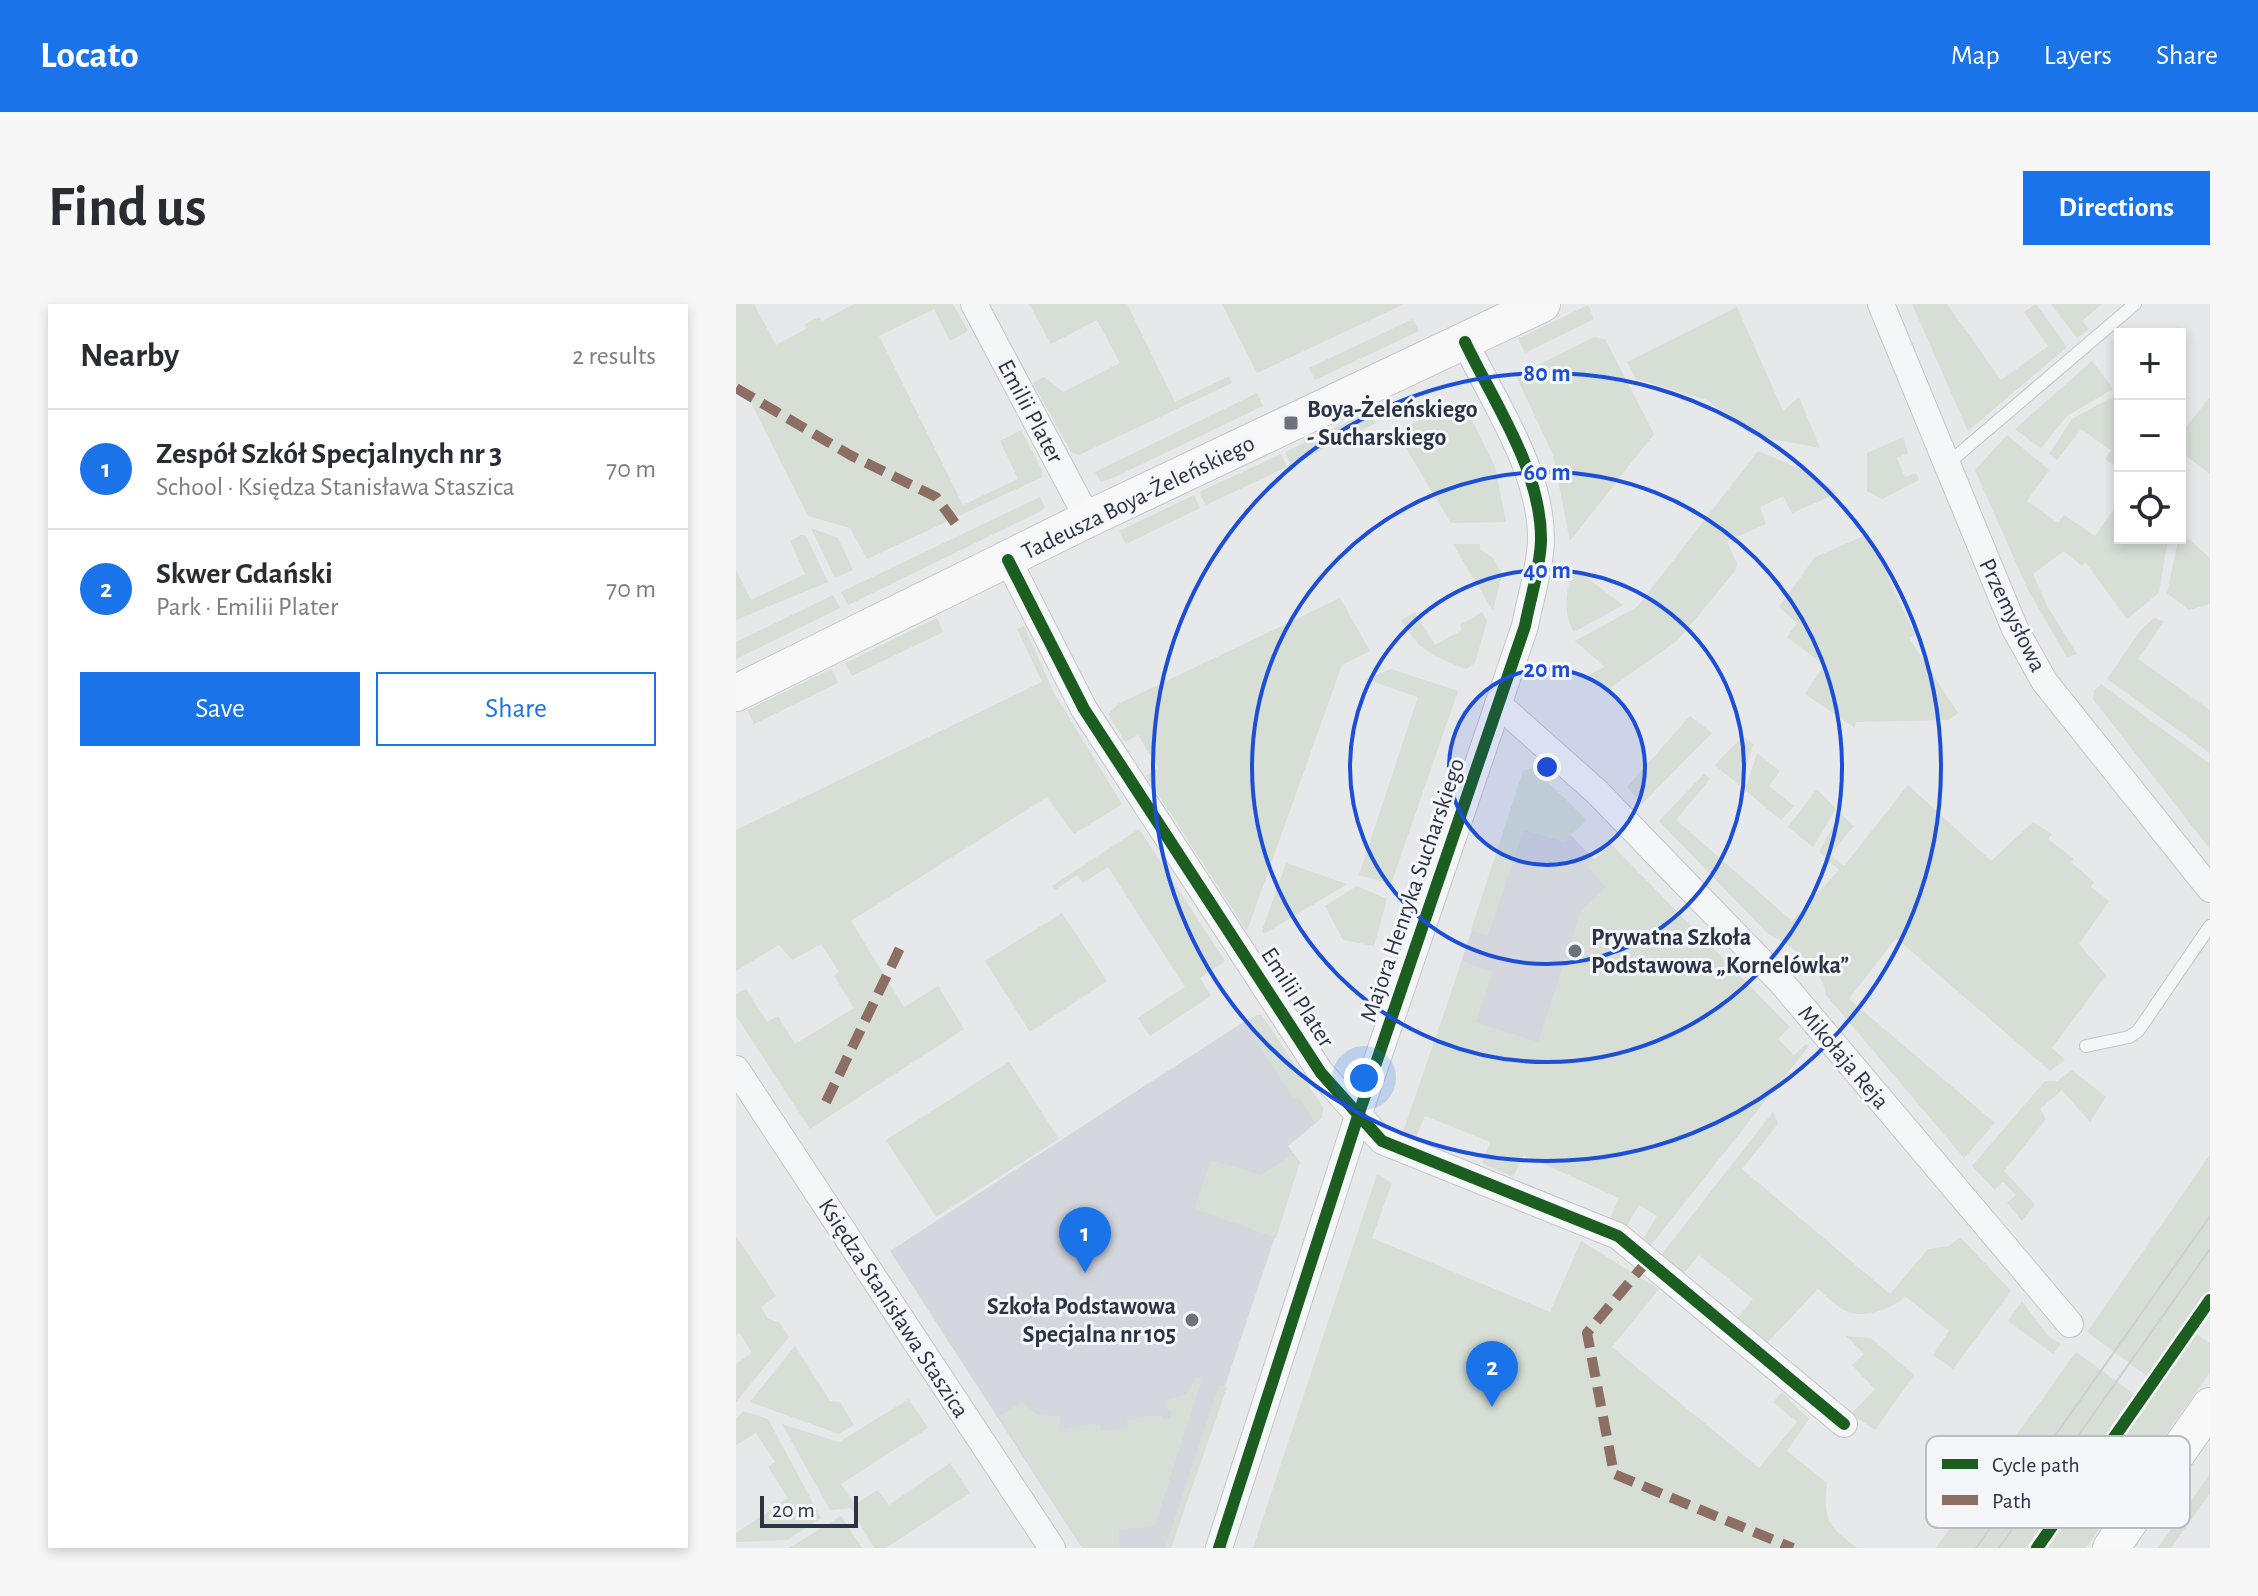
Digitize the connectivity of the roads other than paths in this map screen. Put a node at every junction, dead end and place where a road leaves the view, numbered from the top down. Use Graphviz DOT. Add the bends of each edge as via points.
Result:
graph roads {
  1 [pos="974,304"];
  2 [pos="1542,304"];
  3 [pos="1881,304"];
  4 [pos="2135,304"];
  5 [pos="1465,342"];
  6 [pos="1946,465"];
  7 [pos="1088,519"];
  8 [pos="1008,560"];
  9 [pos="736,693"];
  10 [pos="1498,704"];
  11 [pos="2210,889"];
  12 [pos="2210,926"];
  13 [pos="2086,1046"];
  14 [pos="736,1069"];
  15 [pos="1358,1116"];
  16 [pos="2070,1324"];
  17 [pos="2210,1406"];
  18 [pos="1844,1424"];
  19 [pos="2189,1436"];
  20 [pos="2125,1528"];
  21 [pos="1052,1548"];
  22 [pos="1219,1548"];
  23 [pos="2111,1548"];
  1 -- 7 [label="street, Emilii Plater"];
  2 -- 5 [label="street, Tadeusza Boya-Żeleńskiego"];
  3 -- 6 [label="street, Przemysłowa"];
  4 -- 6 [label="lane"];
  5 -- 7 [label="street, Tadeusza Boya-Żeleńskiego"];
  5 -- 10 [label="street, Majora Henryka Sucharskiego" via="1523,461 1541,543 1525,626"];
  6 -- 11 [label="street, Przemysłowa" via="2015,629 2044,681"];
  7 -- 8 [label="street, Tadeusza Boya-Żeleńskiego"];
  8 -- 9 [label="street, Tadeusza Boya-Żeleńskiego"];
  8 -- 15 [label="street, Emilii Plater" via="1084,709 1321,1073"];
  10 -- 15 [label="street, Majora Henryka Sucharskiego"];
  10 -- 16 [label="street, Mikołaja Reja" via="1597,792 1782,983"];
  12 -- 13 [label="lane" via="2138,1031"];
  14 -- 21 [label="street, Księdza Stanisława Staszica"];
  15 -- 18 [label="street, Emilii Plater" via="1391,1147 1618,1236"];
  15 -- 22 [label="street, Majora Henryka Sucharskiego"];
  17 -- 19 [label="street"];
  20 -- 23 [label="street"];
}
